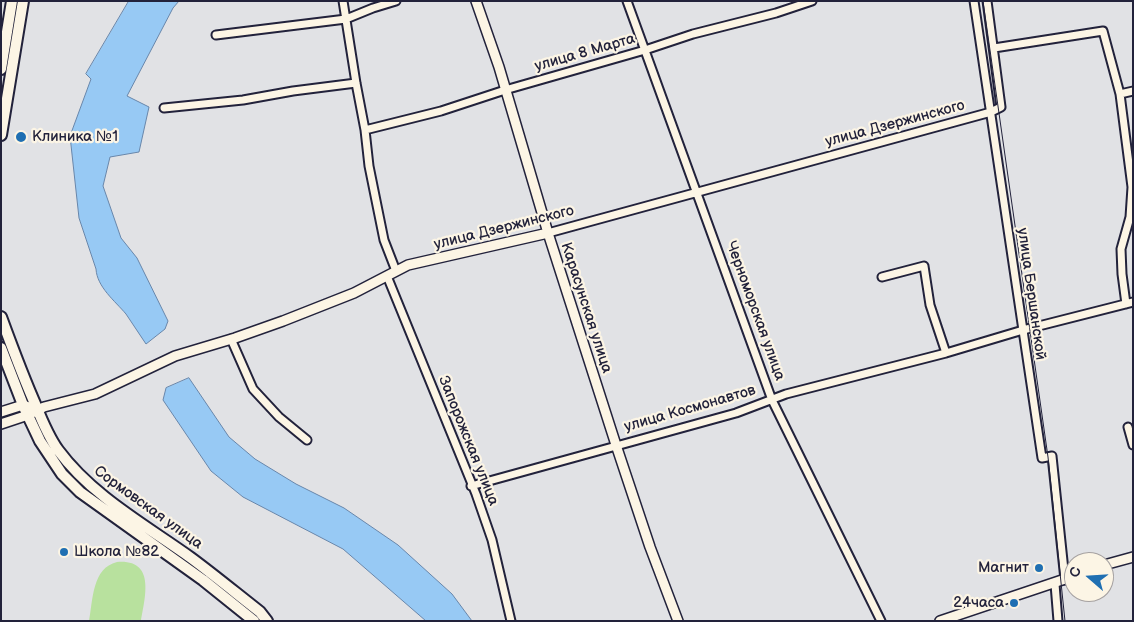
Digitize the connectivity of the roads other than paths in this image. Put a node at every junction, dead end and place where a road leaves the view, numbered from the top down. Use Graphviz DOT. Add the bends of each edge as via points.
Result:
graph roads {
  1 [pos="12,1"];
  2 [pos="22,1"];
  3 [pos="343,1"];
  4 [pos="396,1"];
  5 [pos="476,1"];
  6 [pos="627,1"];
  7 [pos="812,1"];
  8 [pos="974,1"];
  9 [pos="987,1"];
  10 [pos="346,18"];
  11 [pos="216,35"];
  12 [pos="994,48"];
  13 [pos="645,50"];
  14 [pos="1,69"];
  15 [pos="356,83"];
  16 [pos="505,90"];
  17 [pos="1133,91"];
  18 [pos="1120,94"];
  19 [pos="164,108"];
  20 [pos="991,112"];
  21 [pos="365,130"];
  22 [pos="1,135"];
  23 [pos="696,192"];
  24 [pos="548,233"];
  25 [pos="396,271"];
  26 [pos="387,276"];
  27 [pos="882,277"];
  28 [pos="1129,304"];
  29 [pos="1,317"];
  30 [pos="1023,330"];
  31 [pos="231,339"];
  32 [pos="1,348"];
  33 [pos="946,353"];
  34 [pos="772,400"];
  35 [pos="23,405"];
  36 [pos="37,409"];
  37 [pos="1,412"];
  38 [pos="28,415"];
  39 [pos="1,424"];
  40 [pos="1128,427"];
  41 [pos="307,440"];
  42 [pos="616,445"];
  43 [pos="1133,445"];
  44 [pos="471,486"];
  45 [pos="1065,552"];
  46 [pos="1133,557"];
  47 [pos="1114,562"];
  48 [pos="1064,580"];
  49 [pos="1055,584"];
  50 [pos="259,619"];
  51 [pos="511,621"];
  52 [pos="678,621"];
  53 [pos="881,621"];
  54 [pos="940,621"];
  55 [pos="1058,621"];
  1 -- 14 [label="main road"];
  2 -- 22 [label="main road"];
  3 -- 10 [label="street"];
  4 -- 10 [label="street"];
  5 -- 16 [label="street, Карасунская улица"];
  6 -- 13 [label="street, Черноморская улица"];
  7 -- 13 [label="street, улица 8 Марта"];
  8 -- 20 [label="street, улица Бершанской"];
  9 -- 12 [label="street"];
  10 -- 11 [label="street"];
  10 -- 15 [label="street"];
  12 -- 18 [label="street" via="1103,31"];
  12 -- 20 [label="street" via="1000,107"];
  13 -- 16 [label="street, улица 8 Марта"];
  13 -- 23 [label="street, Черноморская улица"];
  15 -- 19 [label="street"];
  15 -- 21 [label="street"];
  16 -- 21 [label="street, улица 8 Марта" via="441,111"];
  16 -- 24 [label="street, Карасунская улица"];
  17 -- 18 [label="street"];
  18 -- 28 [label="street" via="1132,187 1130,216 1121,249 1122,274"];
  20 -- 23 [label="street, улица Дзержинского"];
  20 -- 30 [label="street, улица Бершанской"];
  21 -- 25 [label="street" via="384,240"];
  23 -- 24 [label="street, улица Дзержинского"];
  23 -- 34 [label="street, Черноморская улица"];
  24 -- 25 [label="street, улица Дзержинского" via="408,265"];
  24 -- 42 [label="street, Карасунская улица"];
  25 -- 26 [label="street, улица Дзержинского"];
  26 -- 31 [label="street, улица Дзержинского" via="283,321"];
  26 -- 44 [label="street, Запорожская улица"];
  27 -- 33 [label="street" via="924,266 930,305"];
  28 -- 30 [label="street, улица Космонавтов"];
  29 -- 36 [label="main road, Сормовская улица"];
  30 -- 33 [label="street, улица Космонавтов"];
  30 -- 45 [label="street, улица Бершанской" via="1042,458 1052,456"];
  31 -- 36 [label="street, улица Дзержинского" via="175,356 95,394"];
  31 -- 41 [label="street" via="254,389 279,417"];
  32 -- 35 [label="main road, Сормовская улица"];
  33 -- 34 [label="street, улица Космонавтов"];
  34 -- 42 [label="street, улица Космонавтов" via="736,413"];
  34 -- 53 [label="street, Черноморская улица"];
  35 -- 36 [label="street"];
  35 -- 37 [label="street"];
  35 -- 38 [label="main road, Сормовская улица"];
  36 -- 38 [label="street"];
  36 -- 50 [label="main road, Сормовская улица" via="48,435 84,481 192,559"];
  38 -- 39 [label="street"];
  38 -- 50 [label="main road, Сормовская улица" via="48,455 80,492"];
  40 -- 43 [label="street"];
  42 -- 44 [label="street, улица Космонавтов"];
  42 -- 52 [label="street, Карасунская улица"];
  44 -- 51 [label="street, Запорожская улица" via="492,540"];
  46 -- 47 [label="street"];
  48 -- 49 [label="street"];
  49 -- 54 [label="street"];
  49 -- 55 [label="street"];
}
